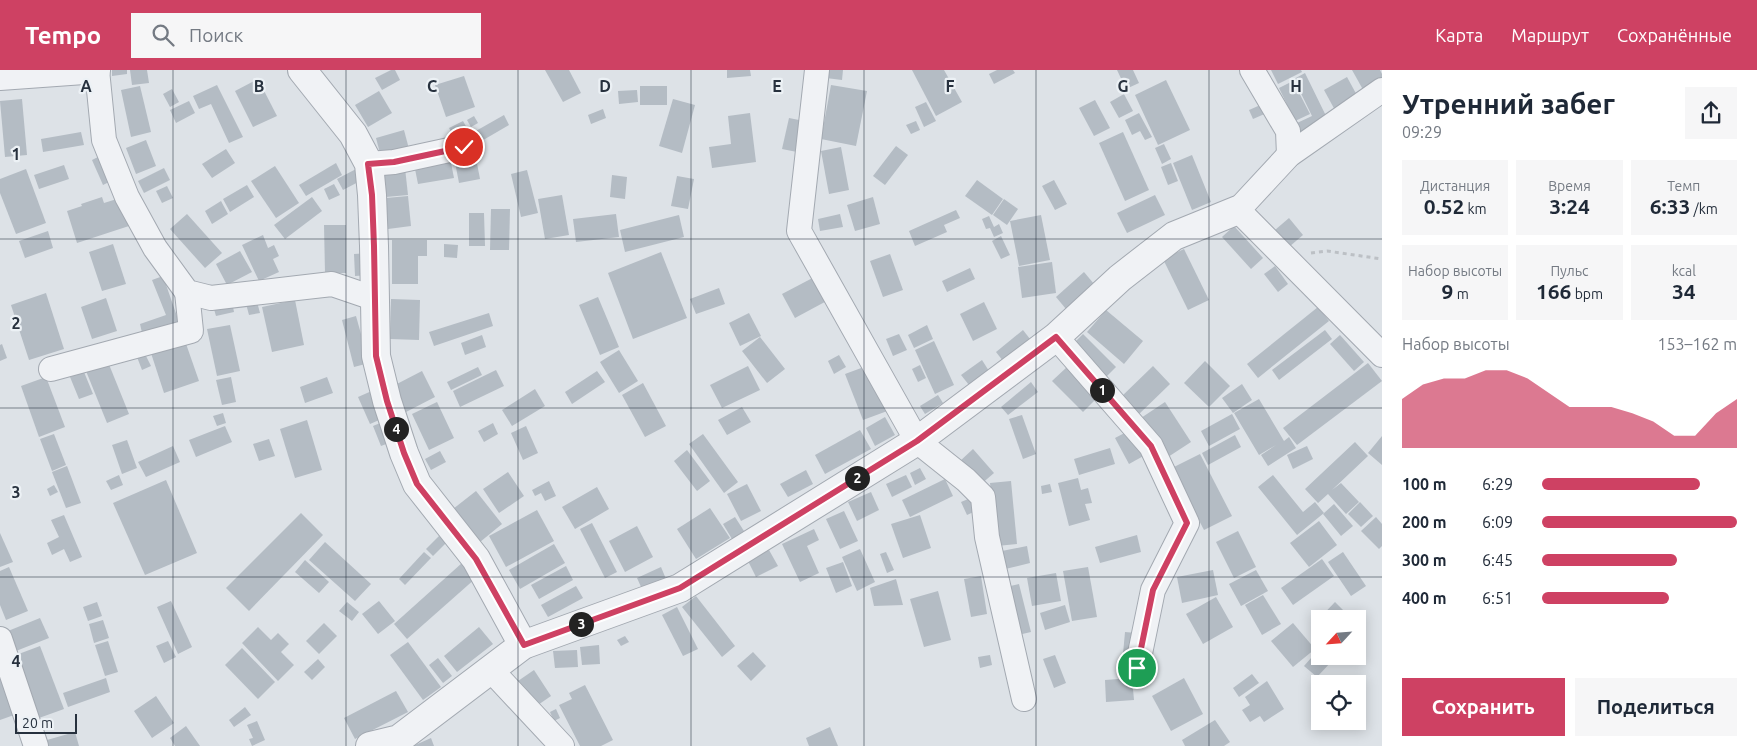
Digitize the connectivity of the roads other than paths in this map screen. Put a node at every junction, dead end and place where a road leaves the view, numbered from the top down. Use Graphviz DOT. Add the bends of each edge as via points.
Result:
graph roads {
  1 [pos="302,70"];
  2 [pos="817,70"];
  3 [pos="1252,70"];
  4 [pos="98,71"];
  5 [pos="0,78"];
  6 [pos="1382,90"];
  7 [pos="464,147"];
  8 [pos="1288,155"];
  9 [pos="368,164"];
  10 [pos="1238,210"];
  11 [pos="186,292"];
  12 [pos="376,299"];
  13 [pos="1056,337"];
  14 [pos="1382,355"];
  15 [pos="52,369"];
  16 [pos="917,441"];
  17 [pos="0,638"];
  18 [pos="524,645"];
  19 [pos="1137,668"];
  20 [pos="491,670"];
  21 [pos="1024,699"];
  22 [pos="401,742"];
  23 [pos="36,746"];
  24 [pos="370,746"];
  25 [pos="562,746"];
  1 -- 9 [label="street" via="353,134"];
  2 -- 16 [label="street" via="799,230"];
  3 -- 8 [label="street" via="1288,130"];
  4 -- 5 [label="street"];
  4 -- 11 [label="street" via="104,140 127,197 155,248"];
  6 -- 8 [label="street"];
  7 -- 9 [label="street" via="394,162"];
  8 -- 10 [label="street"];
  9 -- 12 [label="street"];
  10 -- 13 [label="street" via="1174,236 1120,278"];
  10 -- 14 [label="street"];
  11 -- 12 [label="street" via="211,298 332,284"];
  11 -- 15 [label="street" via="191,332"];
  12 -- 18 [label="street" via="376,356 387,401 417,484 476,559"];
  13 -- 16 [label="street"];
  13 -- 19 [label="street" via="1151,446 1187,523 1153,590"];
  16 -- 18 [label="street" via="680,588"];
  16 -- 21 [label="street" via="983,497 986,537"];
  17 -- 23 [label="street"];
  18 -- 20 [label="street"];
  20 -- 22 [label="street"];
  20 -- 25 [label="street"];
  22 -- 24 [label="street"];
}
